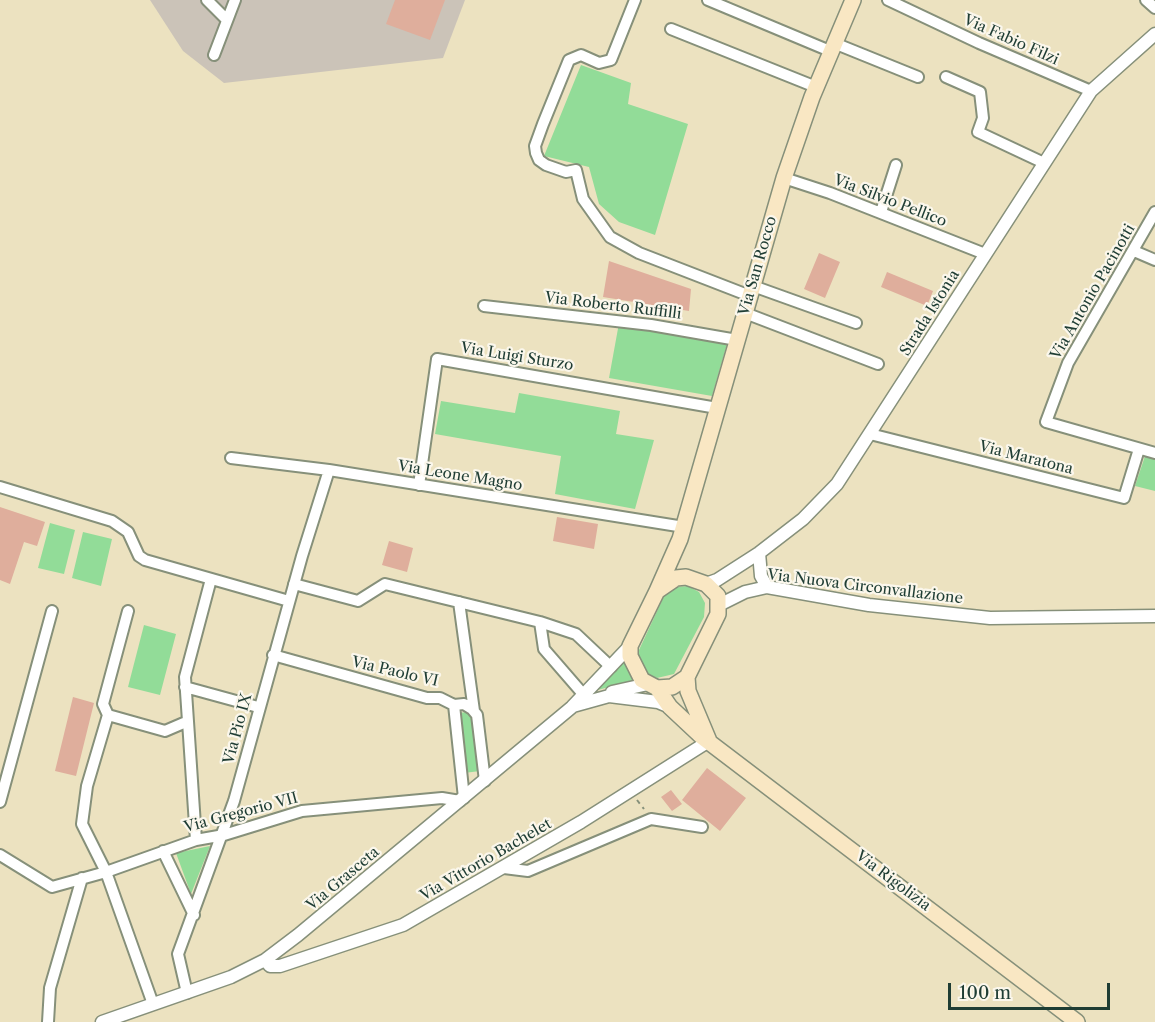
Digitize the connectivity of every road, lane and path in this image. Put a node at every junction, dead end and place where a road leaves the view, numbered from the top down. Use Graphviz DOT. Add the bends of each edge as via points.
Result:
graph roads {
  1 [pos="207,0"];
  2 [pos="235,0"];
  3 [pos="635,0"];
  4 [pos="708,0"];
  5 [pos="853,0"];
  6 [pos="888,0"];
  7 [pos="1146,0"];
  8 [pos="1155,8"];
  9 [pos="227,20"];
  10 [pos="671,28"];
  11 [pos="1155,34"];
  12 [pos="832,47"];
  13 [pos="214,55"];
  14 [pos="946,76"];
  15 [pos="918,77"];
  16 [pos="816,87"];
  17 [pos="1091,91"];
  18 [pos="1044,163"];
  19 [pos="896,165"];
  20 [pos="784,178"];
  21 [pos="881,212"];
  22 [pos="1155,212"];
  23 [pos="1134,251"];
  24 [pos="984,254"];
  25 [pos="1155,260"];
  26 [pos="752,291"];
  27 [pos="484,306"];
  28 [pos="745,313"];
  29 [pos="856,323"];
  30 [pos="737,340"];
  31 [pos="878,364"];
  32 [pos="717,408"];
  33 [pos="870,434"];
  34 [pos="1139,449"];
  35 [pos="1155,453"];
  36 [pos="231,458"];
  37 [pos="329,470"];
  38 [pos="419,485"];
  39 [pos="0,487"];
  40 [pos="682,532"];
  41 [pos="759,553"];
  42 [pos="686,577"];
  43 [pos="211,579"];
  44 [pos="294,584"];
  45 [pos="706,584"];
  46 [pos="767,587"];
  47 [pos="657,591"];
  48 [pos="289,602"];
  49 [pos="459,602"];
  50 [pos="719,605"];
  51 [pos="52,611"];
  52 [pos="128,611"];
  53 [pos="1155,616"];
  54 [pos="540,622"];
  55 [pos="630,646"];
  56 [pos="273,655"];
  57 [pos="611,667"];
  58 [pos="687,677"];
  59 [pos="652,686"];
  60 [pos="184,687"];
  61 [pos="583,694"];
  62 [pos="601,698"];
  63 [pos="454,705"];
  64 [pos="258,707"];
  65 [pos="572,707"];
  66 [pos="670,707"];
  67 [pos="474,711"];
  68 [pos="108,715"];
  69 [pos="186,722"];
  70 [pos="709,741"];
  71 [pos="485,781"];
  72 [pos="630,791"];
  73 [pos="462,800"];
  74 [pos="0,802"];
  75 [pos="651,819"];
  76 [pos="702,827"];
  77 [pos="224,835"];
  78 [pos="196,840"];
  79 [pos="163,851"];
  80 [pos="0,855"];
  81 [pos="504,868"];
  82 [pos="106,872"];
  83 [pos="82,878"];
  84 [pos="194,915"];
  85 [pos="265,960"];
  86 [pos="187,993"];
  87 [pos="153,1004"];
  88 [pos="48,1022"];
  89 [pos="102,1022"];
  90 [pos="1077,1022"];
  1 -- 9 [label="street"];
  2 -- 9 [label="street"];
  3 -- 26 [label="street" via="611,60 599,63 574,55 569,60 535,146 538,160 566,172 576,170 583,199 610,237 639,253"];
  4 -- 12 [label="street"];
  5 -- 12 [label="main road, Via San Rocco"];
  6 -- 17 [label="street, Via Fabio Filzi"];
  7 -- 8 [label="street"];
  9 -- 13 [label="street"];
  10 -- 16 [label="street"];
  11 -- 17 [label="street, Strada Istonia"];
  12 -- 15 [label="street"];
  12 -- 16 [label="main road, Via San Rocco"];
  14 -- 18 [label="street" via="980,92 983,118 978,132"];
  16 -- 20 [label="main road, Via San Rocco"];
  17 -- 18 [label="street, Strada Istonia"];
  18 -- 24 [label="street, Strada Istonia"];
  19 -- 21 [label="street"];
  20 -- 21 [label="street, Via Silvio Pellico"];
  20 -- 26 [label="main road, Via San Rocco"];
  21 -- 24 [label="street, Via Silvio Pellico"];
  22 -- 23 [label="street, Via Antonio Pacinotti"];
  23 -- 25 [label="street"];
  23 -- 34 [label="street, Via Antonio Pacinotti" via="1068,363 1046,422"];
  24 -- 33 [label="street, Strada Istonia"];
  26 -- 28 [label="main road, Via San Rocco"];
  26 -- 29 [label="street"];
  27 -- 30 [label="street, Via Roberto Ruffilli" via="651,325"];
  28 -- 30 [label="main road, Via San Rocco"];
  28 -- 31 [label="street"];
  30 -- 32 [label="main road, Via San Rocco"];
  32 -- 38 [label="street, Via Luigi Sturzo" via="437,359"];
  32 -- 40 [label="main road, Via San Rocco"];
  33 -- 34 [label="street, Via Maratona" via="1124,498"];
  33 -- 41 [label="street, Strada Istonia" via="837,484 803,519"];
  34 -- 35 [label="street"];
  36 -- 37 [label="street, Via Leone Magno"];
  37 -- 38 [label="street, Via Leone Magno"];
  37 -- 44 [label="street, Via Pio IX"];
  38 -- 40 [label="street, Via Leone Magno"];
  39 -- 43 [label="street" via="112,521 128,532 139,556 145,560"];
  40 -- 42 [label="main road"];
  40 -- 47 [label="main road"];
  41 -- 45 [label="street, Strada Istonia"];
  41 -- 46 [label="street" via="761,576"];
  42 -- 45 [label="main road"];
  42 -- 47 [label="main road" via="676,578"];
  43 -- 48 [label="street"];
  43 -- 60 [label="street"];
  44 -- 48 [label="street, Via Pio IX"];
  44 -- 49 [label="street" via="358,601 385,584"];
  45 -- 50 [label="main road" via="718,596"];
  46 -- 50 [label="street, Via Nuova Circonvallazione" via="745,592"];
  46 -- 53 [label="street, Via Nuova Circonvallazione" via="869,605 990,618"];
  47 -- 55 [label="main road"];
  48 -- 56 [label="street, Via Pio IX"];
  49 -- 54 [label="street"];
  49 -- 67 [label="street"];
  50 -- 58 [label="main road"];
  51 -- 74 [label="street"];
  52 -- 68 [label="street" via="103,704"];
  54 -- 57 [label="street" via="576,634"];
  54 -- 61 [label="street" via="544,649"];
  55 -- 57 [label="street"];
  55 -- 59 [label="main road" via="632,664"];
  56 -- 63 [label="street, Via Paolo VI" via="416,695 440,698"];
  56 -- 64 [label="street, Via Pio IX"];
  57 -- 61 [label="street"];
  58 -- 59 [label="main road" via="672,687"];
  58 -- 70 [label="main road" via="688,691"];
  59 -- 62 [label="street" via="614,691"];
  59 -- 66 [label="main road, Via Rigolizia"];
  60 -- 64 [label="street"];
  60 -- 69 [label="street"];
  61 -- 65 [label="street"];
  62 -- 65 [label="street"];
  62 -- 66 [label="street" via="622,696"];
  63 -- 67 [label="street, Via Paolo VI" via="464,704"];
  63 -- 73 [label="street"];
  64 -- 77 [label="street, Via Pio IX"];
  65 -- 71 [label="street, Via Grasceta"];
  66 -- 70 [label="main road, Via Rigolizia"];
  67 -- 71 [label="street"];
  68 -- 69 [label="street" via="165,731"];
  68 -- 82 [label="street" via="87,786 82,824"];
  69 -- 78 [label="street"];
  70 -- 72 [label="street, Via Vittorio Bachelet"];
  70 -- 90 [label="main road, Via Rigolizia"];
  71 -- 73 [label="street, Via Grasceta"];
  72 -- 75 [label="path"];
  72 -- 81 [label="street, Via Vittorio Bachelet"];
  73 -- 77 [label="street, Via Gregorio VII" via="442,798 302,811"];
  73 -- 85 [label="street, Via Grasceta"];
  75 -- 76 [label="street"];
  75 -- 81 [label="street" via="528,871"];
  77 -- 78 [label="street, Via Gregorio VII"];
  77 -- 84 [label="street, Via Pio IX"];
  78 -- 79 [label="street, Via Gregorio VII"];
  79 -- 82 [label="street, Via Gregorio VII"];
  79 -- 84 [label="street"];
  80 -- 83 [label="street, Via Gregorio VII" via="52,887"];
  81 -- 85 [label="street, Via Vittorio Bachelet" via="403,925 280,966 270,966"];
  82 -- 83 [label="street, Via Gregorio VII"];
  82 -- 87 [label="street"];
  83 -- 88 [label="street" via="50,988"];
  84 -- 86 [label="street, Via Pio IX" via="178,954"];
  85 -- 86 [label="street, Via Grasceta"];
  86 -- 87 [label="street, Via Grasceta"];
  87 -- 89 [label="street, Via Grasceta"];
}
